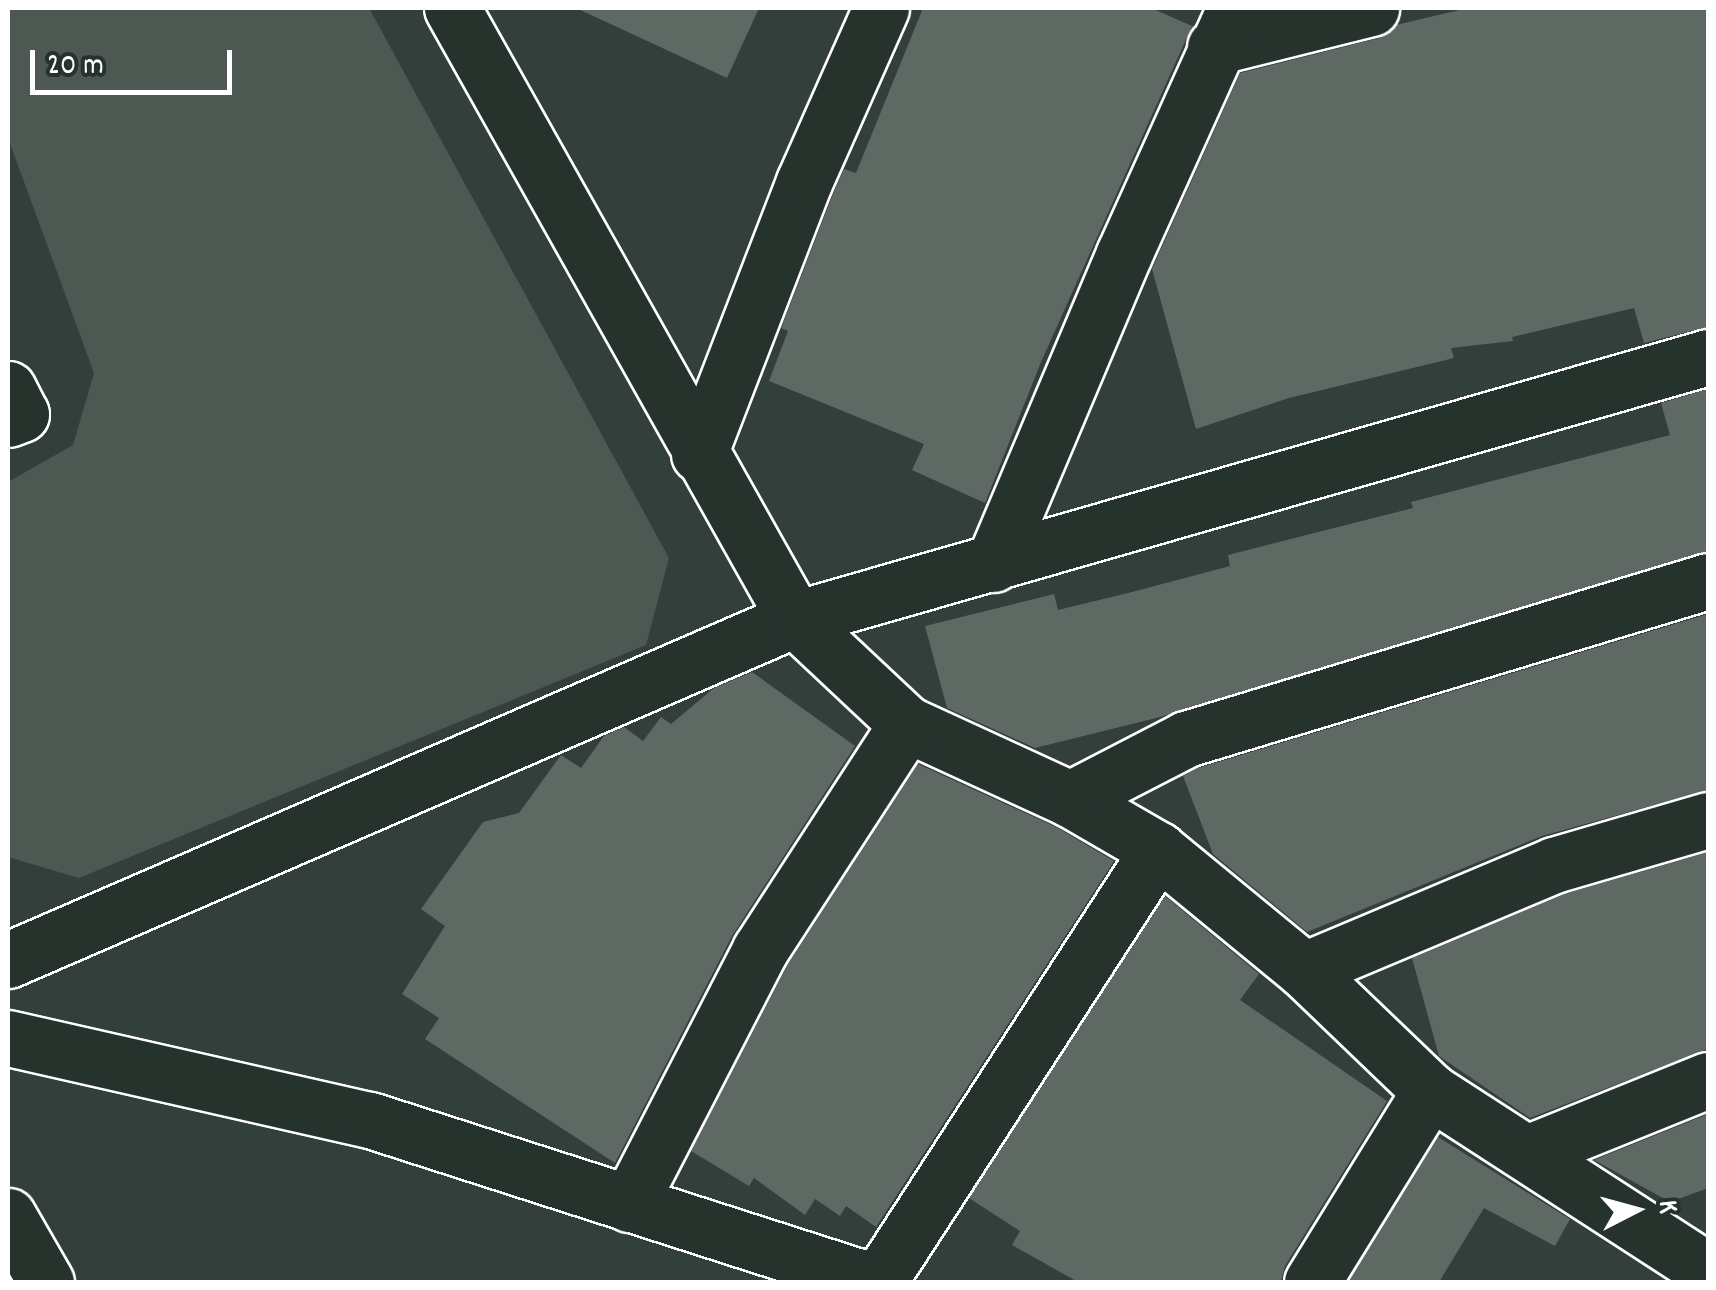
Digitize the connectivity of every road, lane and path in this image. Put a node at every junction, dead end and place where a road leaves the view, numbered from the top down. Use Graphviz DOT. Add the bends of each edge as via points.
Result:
graph roads {
  1 [pos="452,8"];
  2 [pos="880,8"];
  3 [pos="1370,8"];
  4 [pos="1227,18"];
  5 [pos="1708,358"];
  6 [pos="8,389"];
  7 [pos="8,419"];
  8 [pos="699,454"];
  9 [pos="993,564"];
  10 [pos="1708,581"];
  11 [pos="795,619"];
  12 [pos="907,724"];
  13 [pos="1070,799"];
  14 [pos="1708,820"];
  15 [pos="1158,850"];
  16 [pos="8,960"];
  17 [pos="1304,970"];
  18 [pos="8,1038"];
  19 [pos="1708,1080"];
  20 [pos="1430,1091"];
  21 [pos="1527,1153"];
  22 [pos="629,1204"];
  23 [pos="8,1216"];
  24 [pos="1708,1271"];
  25 [pos="46,1282"];
  26 [pos="876,1282"];
  27 [pos="1312,1282"];
  1 -- 8 [label="street"];
  2 -- 8 [label="street"];
  3 -- 4 [label="street"];
  4 -- 9 [label="street"];
  5 -- 9 [label="street"];
  6 -- 7 [label="street" via="21,414"];
  8 -- 11 [label="street"];
  9 -- 11 [label="street"];
  10 -- 13 [label="street" via="1186,738"];
  11 -- 12 [label="street"];
  11 -- 16 [label="street"];
  12 -- 13 [label="street"];
  12 -- 22 [label="street" via="760,950"];
  13 -- 15 [label="street"];
  14 -- 17 [label="street" via="1554,865"];
  15 -- 17 [label="street"];
  15 -- 26 [label="street"];
  17 -- 20 [label="street"];
  18 -- 22 [label="street" via="370,1120"];
  19 -- 21 [label="street"];
  20 -- 21 [label="street"];
  20 -- 27 [label="street"];
  21 -- 24 [label="street"];
  22 -- 26 [label="street"];
  23 -- 25 [label="street"];
}
